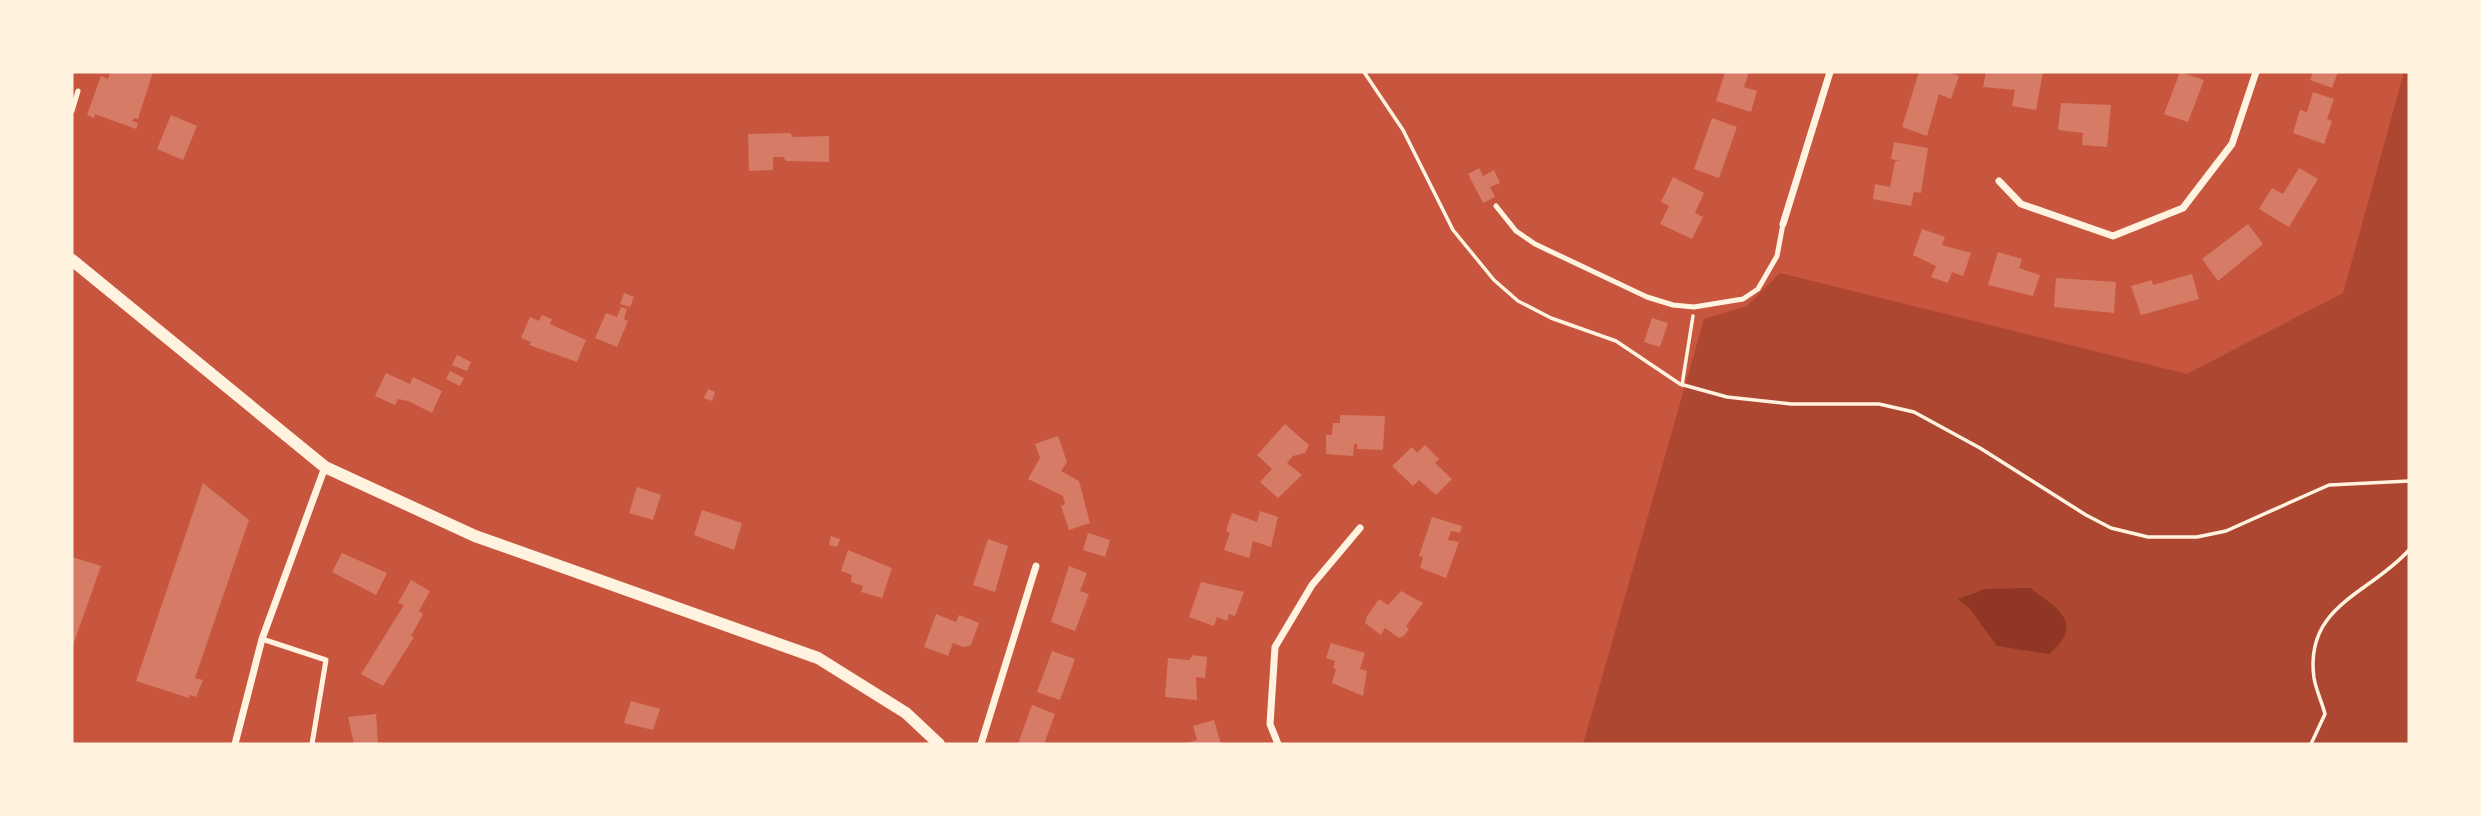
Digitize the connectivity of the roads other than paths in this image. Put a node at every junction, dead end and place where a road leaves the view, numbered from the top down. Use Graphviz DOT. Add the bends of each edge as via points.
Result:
graph roads {
  1 [pos="1830,72"];
  2 [pos="2256,72"];
  3 [pos="78,91"];
  4 [pos="72,111"];
  5 [pos="1999,181"];
  6 [pos="1496,206"];
  7 [pos="1783,224"];
  8 [pos="72,260"];
  9 [pos="325,467"];
  10 [pos="1360,528"];
  11 [pos="1036,566"];
  12 [pos="262,639"];
  13 [pos="235,744"];
  14 [pos="312,744"];
  15 [pos="939,744"];
  16 [pos="981,744"];
  17 [pos="1278,744"];
  1 -- 7 [label="street"];
  2 -- 5 [label="street" via="2232,145 2183,208 2113,236 2021,204"];
  3 -- 4 [label="lane"];
  6 -- 7 [label="lane" via="1516,231 1535,244 1647,297 1694,307 1743,299 1758,289 1777,256"];
  8 -- 9 [label="street"];
  9 -- 12 [label="street"];
  9 -- 15 [label="street" via="475,536 818,658 906,713"];
  10 -- 17 [label="street" via="1312,585 1275,647 1270,724"];
  11 -- 16 [label="street"];
  12 -- 13 [label="street"];
  12 -- 14 [label="lane" via="326,660"];
}
